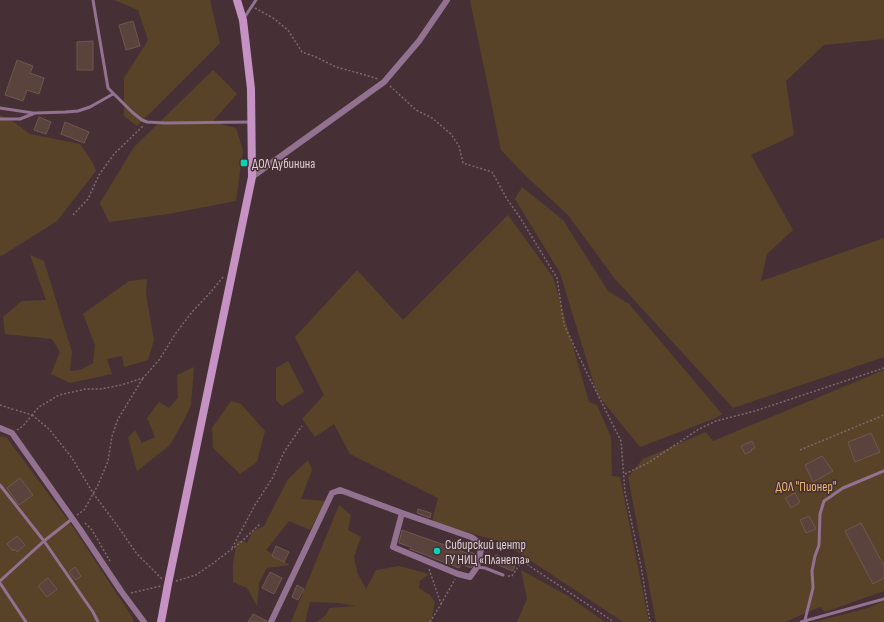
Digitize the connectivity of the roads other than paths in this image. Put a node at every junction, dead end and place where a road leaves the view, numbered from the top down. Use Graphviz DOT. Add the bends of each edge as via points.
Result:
graph roads {
  1 [pos="93,0"];
  2 [pos="237,0"];
  3 [pos="256,0"];
  4 [pos="447,0"];
  5 [pos="243,20"];
  6 [pos="113,94"];
  7 [pos="0,108"];
  8 [pos="35,113"];
  9 [pos="0,120"];
  10 [pos="251,122"];
  11 [pos="252,177"];
  12 [pos="0,428"];
  13 [pos="884,471"];
  14 [pos="0,485"];
  15 [pos="402,513"];
  16 [pos="72,519"];
  17 [pos="44,541"];
  18 [pos="477,567"];
  19 [pos="503,575"];
  20 [pos="0,582"];
  21 [pos="884,599"];
  22 [pos="805,620"];
  23 [pos="26,622"];
  24 [pos="98,622"];
  25 [pos="144,622"];
  26 [pos="161,622"];
  27 [pos="271,622"];
  28 [pos="801,622"];
  1 -- 6 [label="lane" via="108,88"];
  2 -- 5 [label="street"];
  3 -- 5 [label="lane"];
  4 -- 11 [label="street" via="419,41 384,82"];
  5 -- 10 [label="street" via="251,89"];
  6 -- 8 [label="lane" via="78,111"];
  6 -- 10 [label="lane" via="147,122"];
  7 -- 8 [label="lane"];
  8 -- 9 [label="lane" via="20,119"];
  10 -- 11 [label="street"];
  11 -- 26 [label="street"];
  12 -- 16 [label="street" via="12,433"];
  13 -- 22 [label="lane" via="843,488 824,501 820,514 819,545 812,571 813,588"];
  14 -- 17 [label="lane"];
  15 -- 18 [label="street" via="471,537 482,545"];
  15 -- 18 [label="street" via="393,547 470,577"];
  15 -- 27 [label="street" via="340,490 332,493"];
  16 -- 17 [label="lane"];
  16 -- 25 [label="street"];
  17 -- 20 [label="lane"];
  17 -- 24 [label="lane"];
  18 -- 19 [label="lane"];
  20 -- 23 [label="lane"];
  21 -- 22 [label="lane"];
  22 -- 28 [label="lane"];
}
